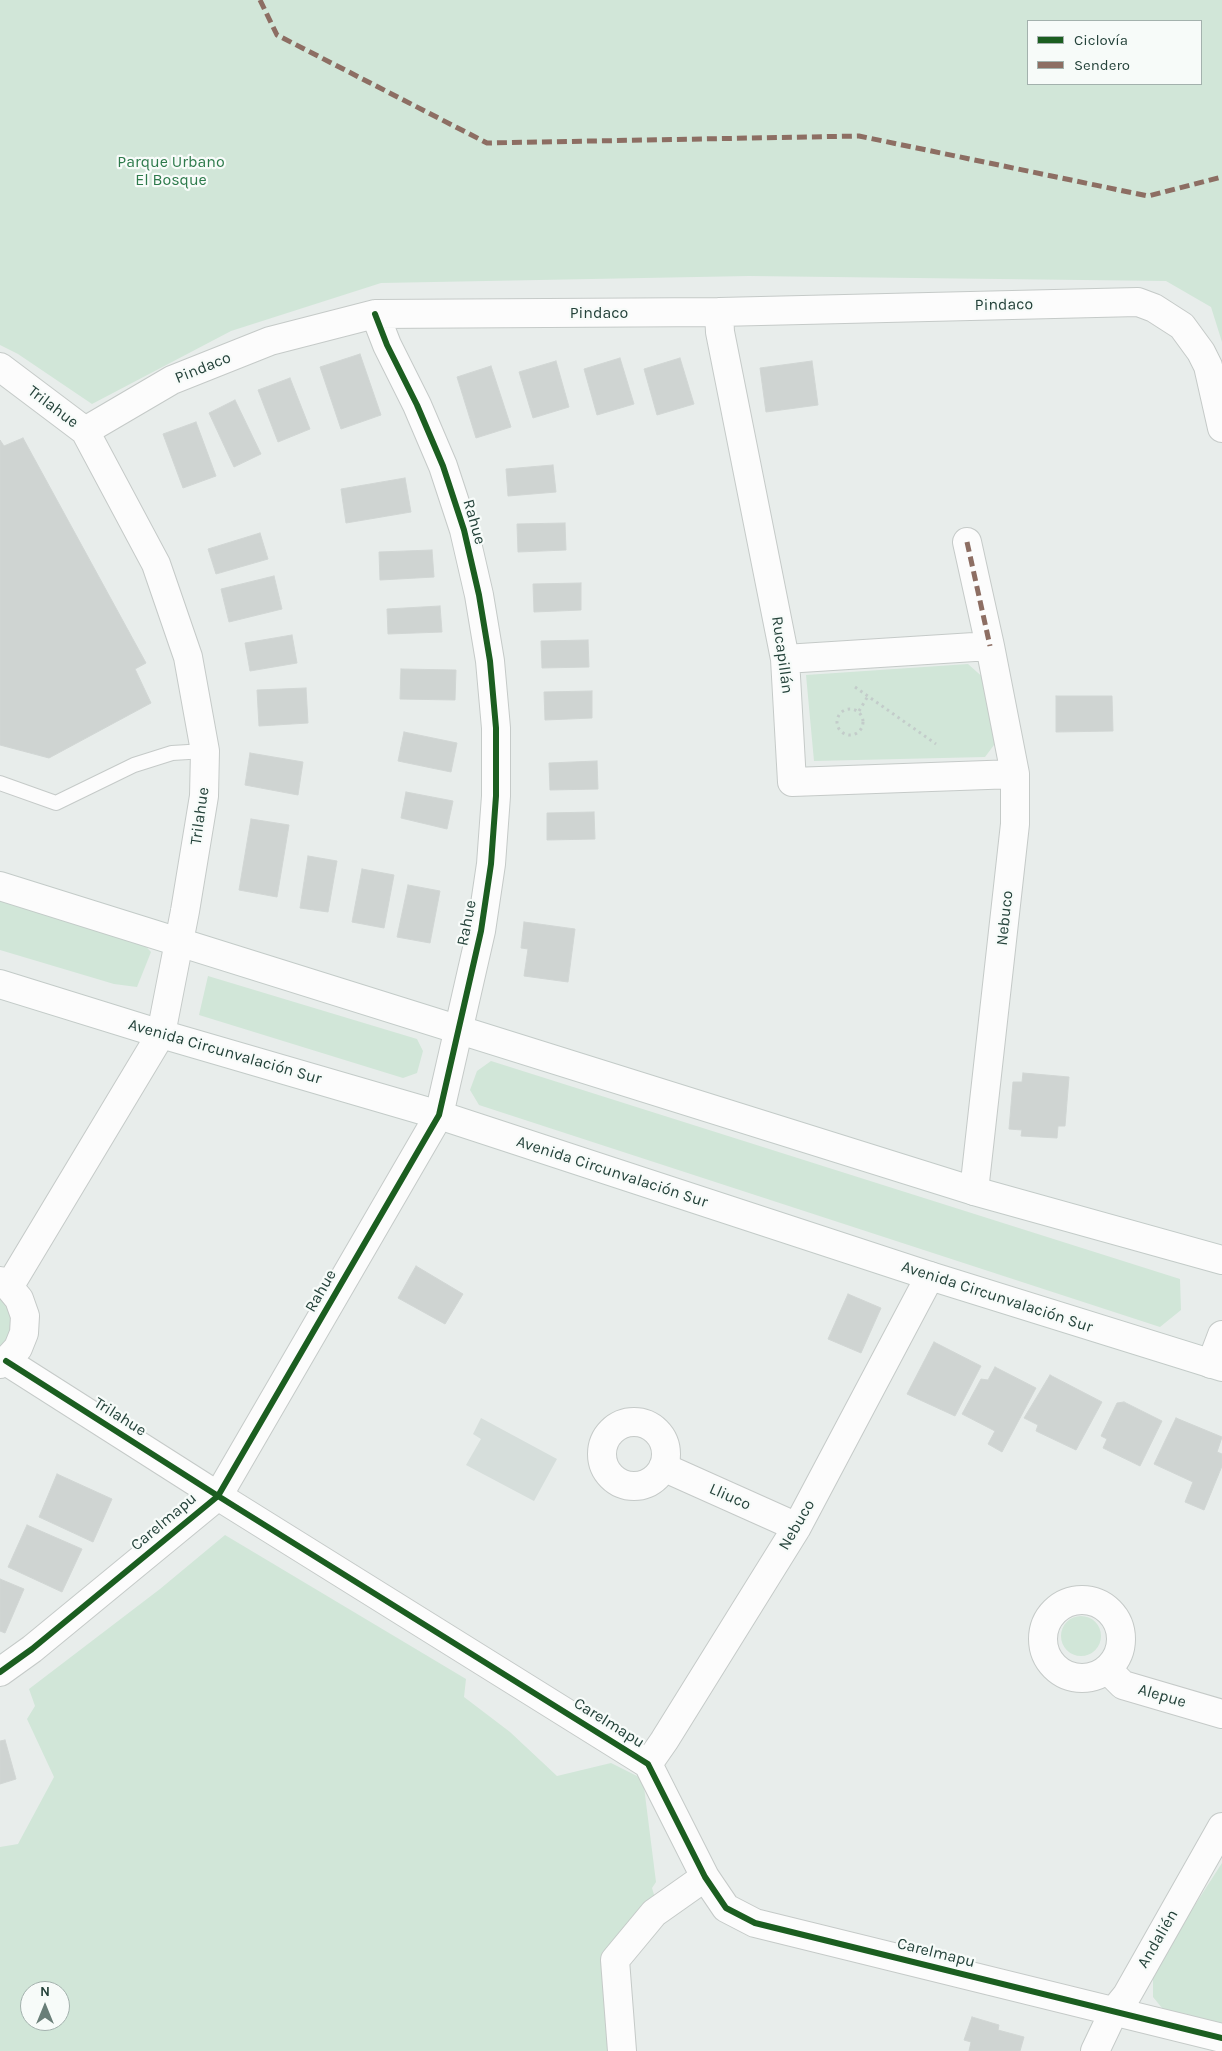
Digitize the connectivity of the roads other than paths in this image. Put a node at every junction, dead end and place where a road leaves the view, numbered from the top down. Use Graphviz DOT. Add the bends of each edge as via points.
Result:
graph roads {
  1 [pos="719,312"];
  2 [pos="375,314"];
  3 [pos="0,367"];
  4 [pos="1222,428"];
  5 [pos="85,431"];
  6 [pos="967,542"];
  7 [pos="990,646"];
  8 [pos="785,658"];
  9 [pos="205,751"];
  10 [pos="1015,774"];
  11 [pos="0,783"];
  12 [pos="0,886"];
  13 [pos="179,943"];
  14 [pos="0,984"];
  15 [pos="458,1030"];
  16 [pos="161,1034"];
  17 [pos="439,1115"];
  18 [pos="974,1191"];
  19 [pos="1222,1260"];
  20 [pos="930,1276"];
  21 [pos="4,1284"];
  22 [pos="1222,1335"];
  23 [pos="3,1362"];
  24 [pos="1216,1366"];
  25 [pos="664,1467"];
  26 [pos="218,1496"];
  27 [pos="797,1527"];
  28 [pos="1107,1669"];
  29 [pos="0,1672"];
  30 [pos="1222,1714"];
  31 [pos="648,1764"];
  32 [pos="1222,1827"];
  33 [pos="705,1878"];
  34 [pos="1114,2010"];
  35 [pos="1222,2038"];
  36 [pos="622,2051"];
  37 [pos="1095,2051"];
  1 -- 2 [label="street, Pindaco"];
  1 -- 4 [label="street, Pindaco" via="1138,302 1182,326 1201,352 1208,366"];
  1 -- 8 [label="street, Rucapillán" via="720,332"];
  2 -- 5 [label="street, Pindaco" via="270,341 181,377"];
  2 -- 15 [label="street, Rahue" via="443,466 461,520 479,595 490,661 496,728 492,864 481,931"];
  3 -- 5 [label="street, Trilahue"];
  5 -- 9 [label="street, Trilahue" via="156,564 188,657"];
  6 -- 7 [label="street, Nebuco"];
  7 -- 8 [label="street"];
  7 -- 10 [label="street, Nebuco"];
  8 -- 10 [label="street, Rucapillán" via="792,782"];
  9 -- 11 [label="lane" via="172,753 134,766 56,803"];
  9 -- 13 [label="street, Trilahue" via="204,796"];
  10 -- 18 [label="street, Nebuco" via="1015,824"];
  12 -- 13 [label="street"];
  13 -- 15 [label="street"];
  13 -- 16 [label="street, Trilahue"];
  14 -- 16 [label="street, Avenida Circunvalación Sur"];
  15 -- 17 [label="street, Rahue"];
  15 -- 18 [label="street"];
  16 -- 17 [label="street, Avenida Circunvalación Sur"];
  16 -- 21 [label="street, Trilahue"];
  17 -- 20 [label="street, Avenida Circunvalación Sur"];
  17 -- 26 [label="street, Rahue"];
  18 -- 19 [label="street"];
  20 -- 24 [label="street, Avenida Circunvalación Sur"];
  20 -- 27 [label="street, Nebuco"];
  21 -- 23 [label="street, Trilahue" via="19,1299 25,1324 18,1348"];
  22 -- 24 [label="street"];
  23 -- 26 [label="street, Trilahue"];
  25 -- 27 [label="street, Lliuco"];
  26 -- 29 [label="street, Carelmapu"];
  26 -- 31 [label="street, Carelmapu"];
  27 -- 31 [label="street, Nebuco"];
  28 -- 30 [label="street, Alepue" via="1122,1685"];
  31 -- 33 [label="street, Carelmapu"];
  32 -- 34 [label="street, Andalién" via="1126,1995"];
  33 -- 34 [label="street, Carelmapu" via="726,1908 755,1923"];
  33 -- 36 [label="street" via="654,1914 615,1960"];
  34 -- 35 [label="street, Carelmapu"];
  34 -- 37 [label="street, Andalién"];
}
